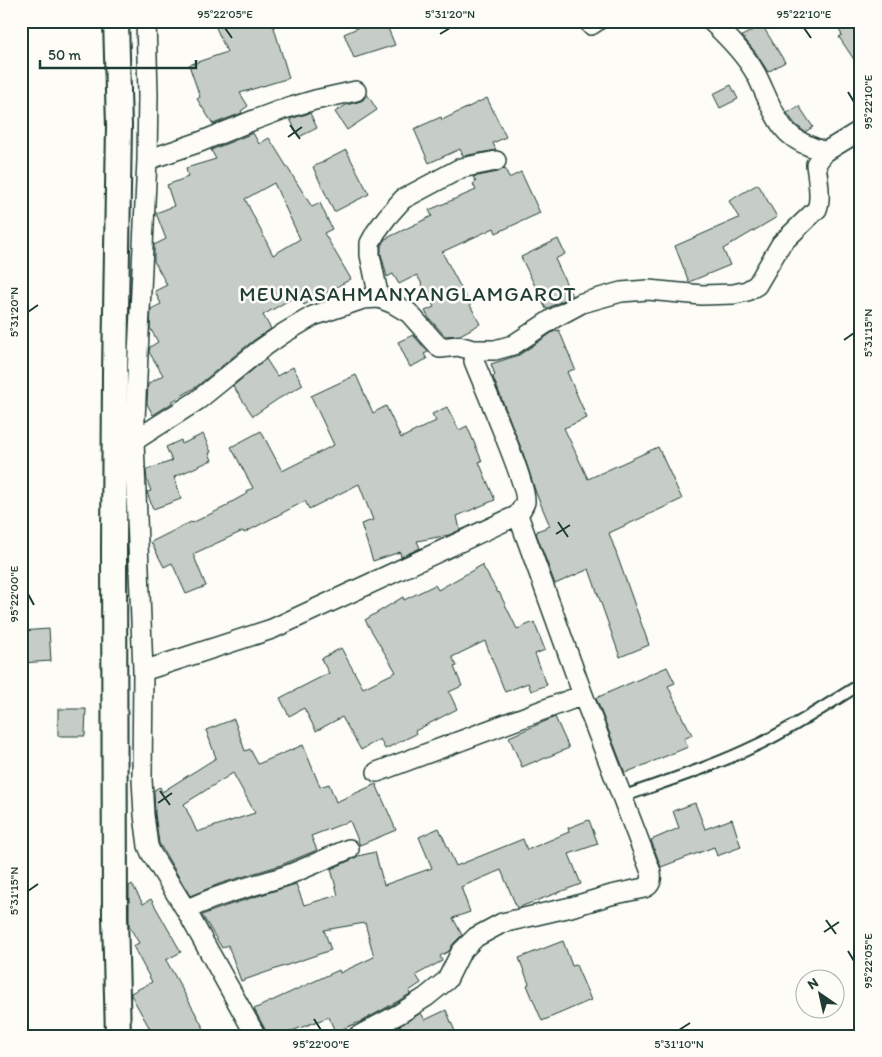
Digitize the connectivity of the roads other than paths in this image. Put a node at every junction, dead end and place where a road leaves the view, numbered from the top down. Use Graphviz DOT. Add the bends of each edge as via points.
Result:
graph roads {
  1 [pos="116,21"];
  2 [pos="146,21"];
  3 [pos="589,21"];
  4 [pos="597,21"];
  5 [pos="711,21"];
  6 [pos="356,91"];
  7 [pos="861,130"];
  8 [pos="825,152"];
  9 [pos="147,160"];
  10 [pos="496,161"];
  11 [pos="379,298"];
  12 [pos="474,361"];
  13 [pos="134,441"];
  14 [pos="518,515"];
  15 [pos="142,671"];
  16 [pos="861,684"];
  17 [pos="582,695"];
  18 [pos="376,772"];
  19 [pos="622,797"];
  20 [pos="349,849"];
  21 [pos="186,910"];
  22 [pos="118,1036"];
  23 [pos="256,1036"];
  24 [pos="358,1036"];
  1 -- 22 [label="street" via="119,126 114,520"];
  2 -- 9 [label="street"];
  3 -- 4 [label="street" via="592,25"];
  5 -- 8 [label="street" via="734,42 755,72 787,132 800,142"];
  6 -- 9 [label="street" via="281,110"];
  7 -- 8 [label="street"];
  8 -- 11 [label="street" via="816,164 818,209 781,244 757,285 747,291 702,295 648,290 621,292 582,303 513,345 495,350 458,346 440,348 409,313"];
  9 -- 13 [label="street"];
  10 -- 11 [label="street" via="462,168 403,199 386,216 370,243"];
  11 -- 13 [label="street" via="362,298 306,320 261,349 198,400"];
  12 -- 14 [label="street" via="524,489 526,502"];
  13 -- 15 [label="street"];
  14 -- 15 [label="street" via="272,629"];
  14 -- 17 [label="street"];
  15 -- 21 [label="street" via="142,778 148,846"];
  16 -- 19 [label="lane" via="754,747"];
  17 -- 18 [label="street"];
  17 -- 19 [label="street"];
  19 -- 24 [label="street" via="651,872 652,881 647,887 502,923 466,947 447,980 426,997"];
  20 -- 21 [label="street"];
  21 -- 23 [label="street"];
}
